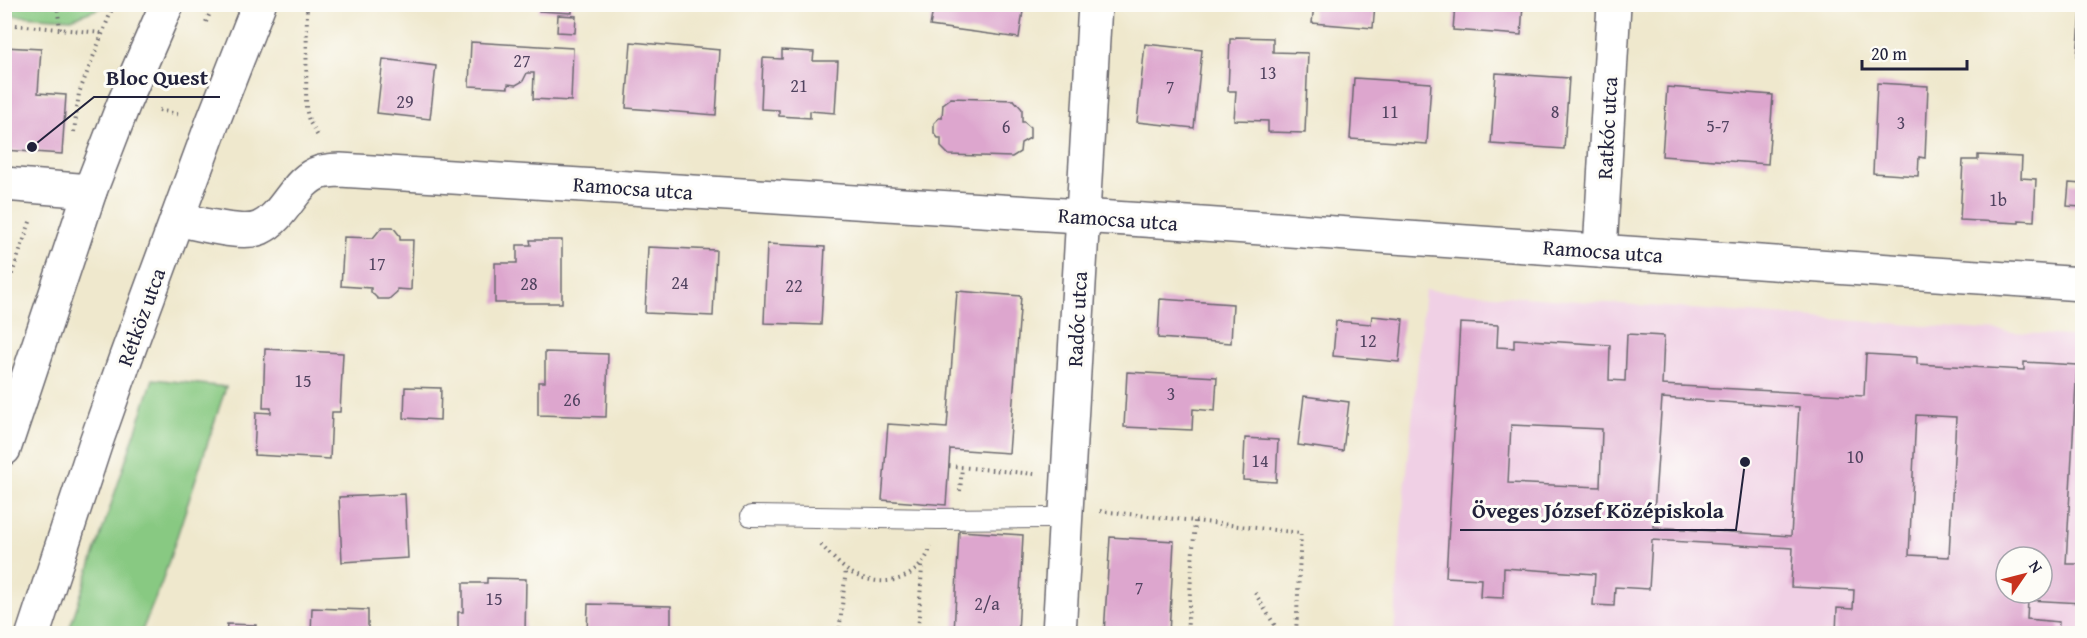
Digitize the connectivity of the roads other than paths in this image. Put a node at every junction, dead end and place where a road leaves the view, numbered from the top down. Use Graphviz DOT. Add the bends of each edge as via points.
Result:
graph roads {
  1 [pos="167,4"];
  2 [pos="259,4"];
  3 [pos="1095,4"];
  4 [pos="1614,4"];
  5 [pos="4,183"];
  6 [pos="90,191"];
  7 [pos="1083,216"];
  8 [pos="177,219"];
  9 [pos="1600,251"];
  10 [pos="2082,284"];
  11 [pos="4,449"];
  12 [pos="751,516"];
  13 [pos="1049,518"];
  14 [pos="33,633"];
  15 [pos="1059,633"];
  1 -- 6 [label="street"];
  2 -- 8 [label="street, Rétköz utca"];
  3 -- 7 [label="street, Radóc utca"];
  4 -- 9 [label="street, Ratkóc utca"];
  5 -- 6 [label="street"];
  6 -- 11 [label="street"];
  7 -- 8 [label="street, Ramocsa utca" via="340,170 320,172 304,183 279,215 259,229 233,230"];
  7 -- 9 [label="street, Ramocsa utca"];
  7 -- 15 [label="street, Radóc utca"];
  8 -- 14 [label="street, Rétköz utca" via="95,445"];
  9 -- 10 [label="street, Ramocsa utca"];
  12 -- 13 [label="lane"];
}
